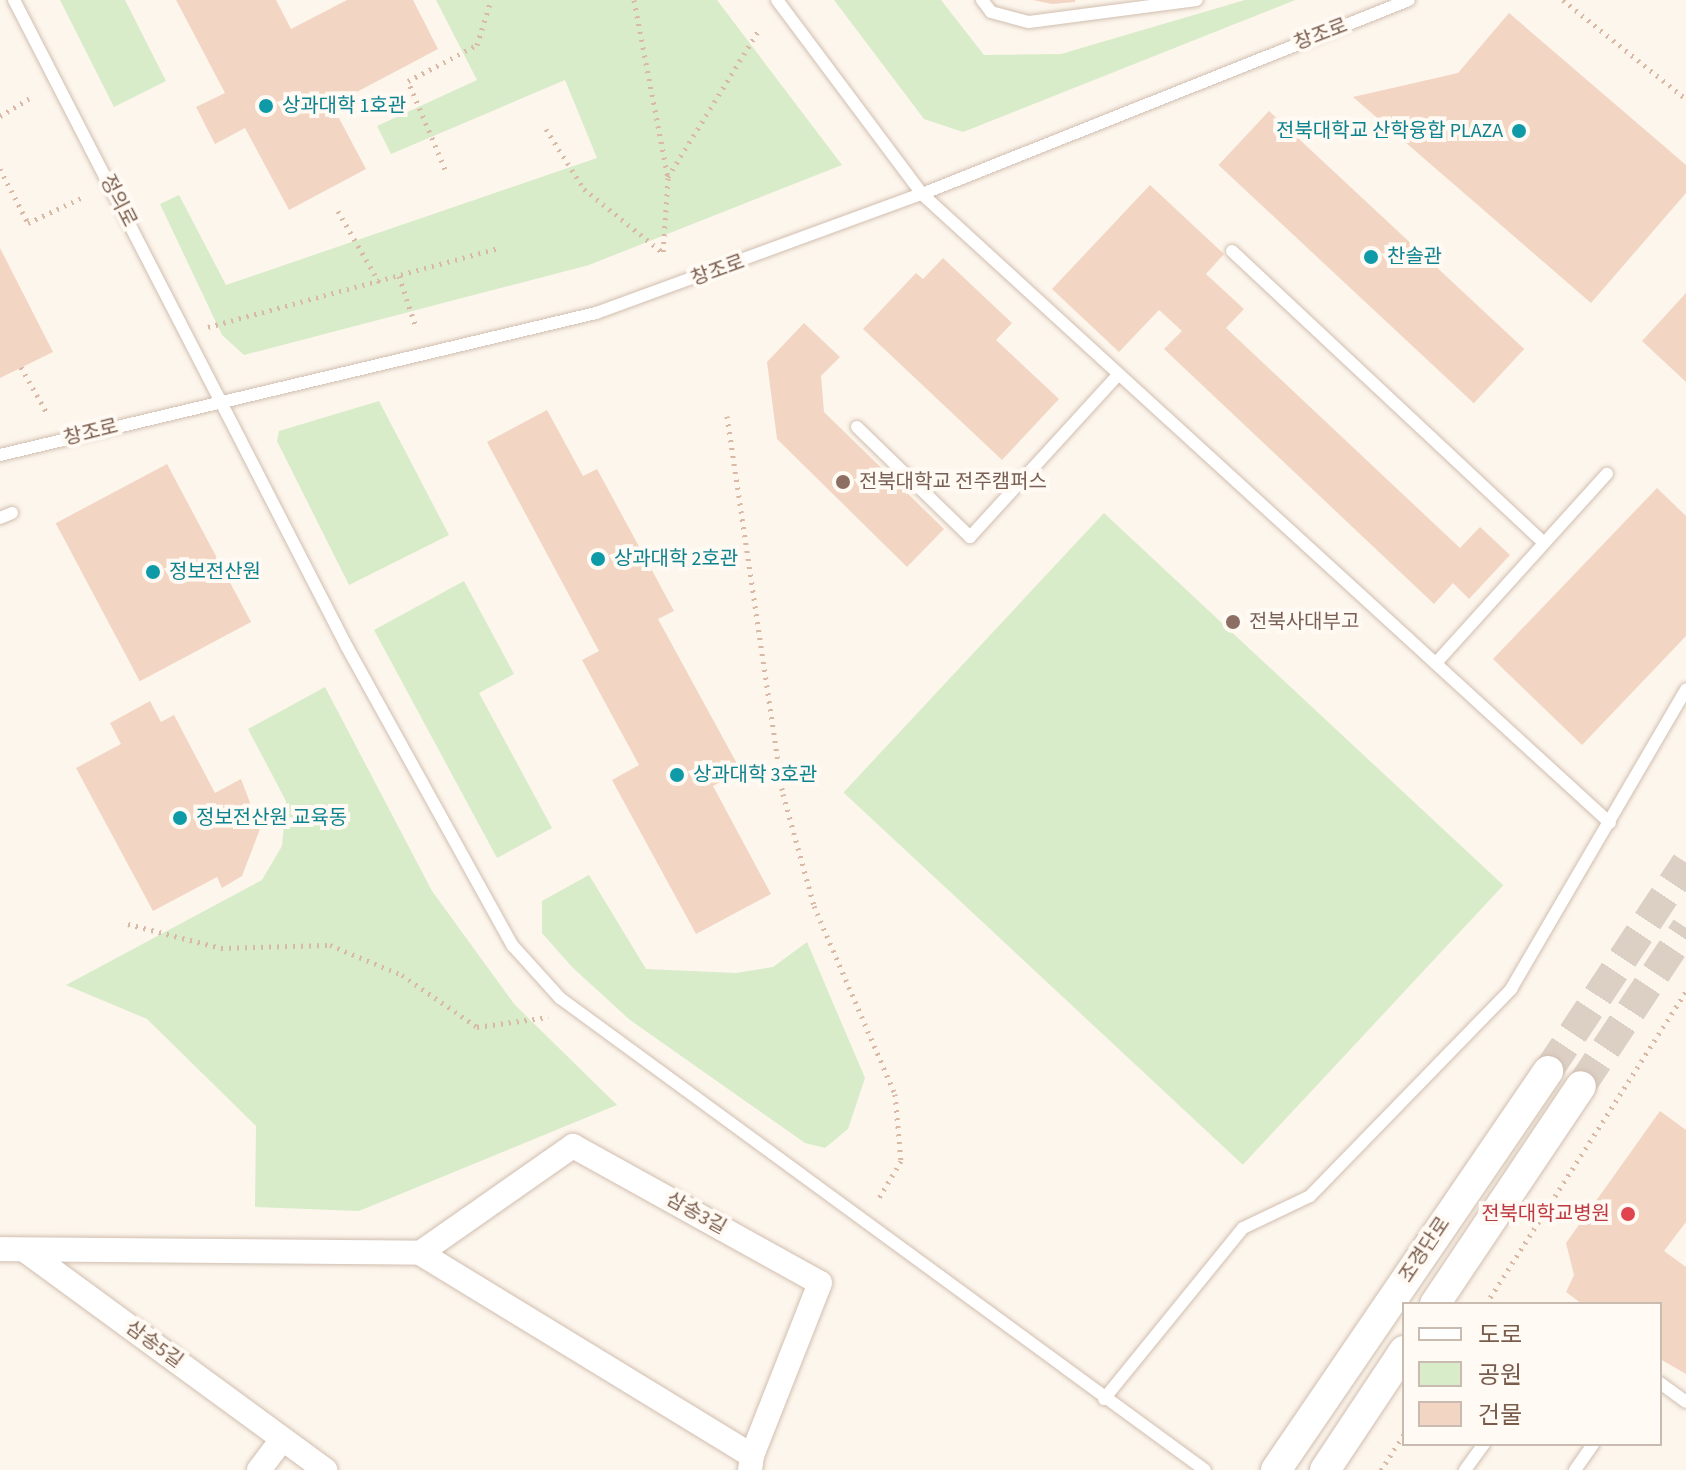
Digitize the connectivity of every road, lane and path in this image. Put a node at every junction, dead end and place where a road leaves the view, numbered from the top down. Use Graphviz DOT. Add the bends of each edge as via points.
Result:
graph roads {
  1 [pos="14,0"];
  2 [pos="491,0"];
  3 [pos="634,0"];
  4 [pos="777,0"];
  5 [pos="982,0"];
  6 [pos="1197,0"];
  7 [pos="1409,0"];
  8 [pos="1563,0"];
  9 [pos="758,31"];
  10 [pos="32,97"];
  11 [pos="1686,99"];
  12 [pos="0,116"];
  13 [pos="546,129"];
  14 [pos="0,169"];
  15 [pos="445,169"];
  16 [pos="668,178"];
  17 [pos="922,194"];
  18 [pos="83,197"];
  19 [pos="338,211"];
  20 [pos="498,248"];
  21 [pos="1232,251"];
  22 [pos="399,276"];
  23 [pos="379,282"];
  24 [pos="415,324"];
  25 [pos="208,327"];
  26 [pos="21,367"];
  27 [pos="1118,375"];
  28 [pos="222,402"];
  29 [pos="48,415"];
  30 [pos="727,416"];
  31 [pos="857,427"];
  32 [pos="0,455"];
  33 [pos="1607,474"];
  34 [pos="1543,542"];
  35 [pos="1436,663"];
  36 [pos="1686,689"];
  37 [pos="1610,823"];
  38 [pos="128,924"];
  39 [pos="1686,991"];
  40 [pos="551,1017"];
  41 [pos="1548,1071"];
  42 [pos="1581,1086"];
  43 [pos="877,1201"];
  44 [pos="0,1249"];
  45 [pos="26,1251"];
  46 [pos="420,1253"];
  47 [pos="1436,1302"];
  48 [pos="1487,1302"];
  49 [pos="1402,1354"];
  50 [pos="1662,1384"];
  51 [pos="1104,1399"];
  52 [pos="1686,1402"];
  53 [pos="1402,1437"];
  54 [pos="282,1440"];
  55 [pos="1483,1446"];
  56 [pos="1592,1446"];
  57 [pos="751,1463"];
  58 [pos="259,1470"];
  59 [pos="325,1470"];
  60 [pos="1205,1470"];
  61 [pos="1276,1470"];
  62 [pos="1325,1470"];
  63 [pos="1381,1470"];
  64 [pos="1465,1470"];
  65 [pos="1575,1470"];
  1 -- 28 [label="lane, 정의로"];
  2 -- 15 [label="path" via="477,45 408,81"];
  3 -- 16 [label="path"];
  4 -- 17 [label="lane"];
  5 -- 6 [label="lane" via="991,12 1029,22"];
  7 -- 17 [label="lane, 창조로"];
  8 -- 11 [label="path"];
  9 -- 16 [label="path"];
  10 -- 12 [label="path"];
  13 -- 16 [label="path" via="584,189 663,253"];
  14 -- 18 [label="path" via="28,223"];
  17 -- 27 [label="lane"];
  17 -- 28 [label="lane, 창조로" via="596,313"];
  19 -- 23 [label="path"];
  20 -- 22 [label="path"];
  21 -- 34 [label="lane"];
  22 -- 23 [label="path"];
  22 -- 24 [label="path"];
  23 -- 25 [label="path"];
  26 -- 29 [label="path"];
  27 -- 31 [label="lane" via="970,537"];
  27 -- 35 [label="lane"];
  28 -- 32 [label="lane, 창조로"];
  28 -- 51 [label="lane, 정의로" via="483,904 513,946 572,1007"];
  30 -- 43 [label="path" via="783,794 814,906 895,1094 901,1161"];
  33 -- 34 [label="lane"];
  34 -- 35 [label="lane"];
  35 -- 37 [label="lane"];
  36 -- 37 [label="lane"];
  37 -- 51 [label="lane" via="1511,989 1310,1196 1243,1228"];
  38 -- 40 [label="path" via="221,948 330,945 402,975 477,1027"];
  39 -- 48 [label="path"];
  41 -- 61 [label="street, 조경단로"];
  42 -- 47 [label="street, 조경단로"];
  44 -- 45 [label="street"];
  45 -- 46 [label="street"];
  45 -- 54 [label="street, 삼송5길"];
  46 -- 57 [label="street, 삼송3길"];
  46 -- 57 [label="street, 삼송3길" via="573,1146 820,1283"];
  49 -- 62 [label="street"];
  50 -- 52 [label="lane"];
  51 -- 60 [label="lane, 정의로"];
  53 -- 63 [label="path"];
  54 -- 58 [label="street"];
  54 -- 59 [label="street, 삼송5길"];
  55 -- 64 [label="lane"];
  56 -- 65 [label="lane"];
}
